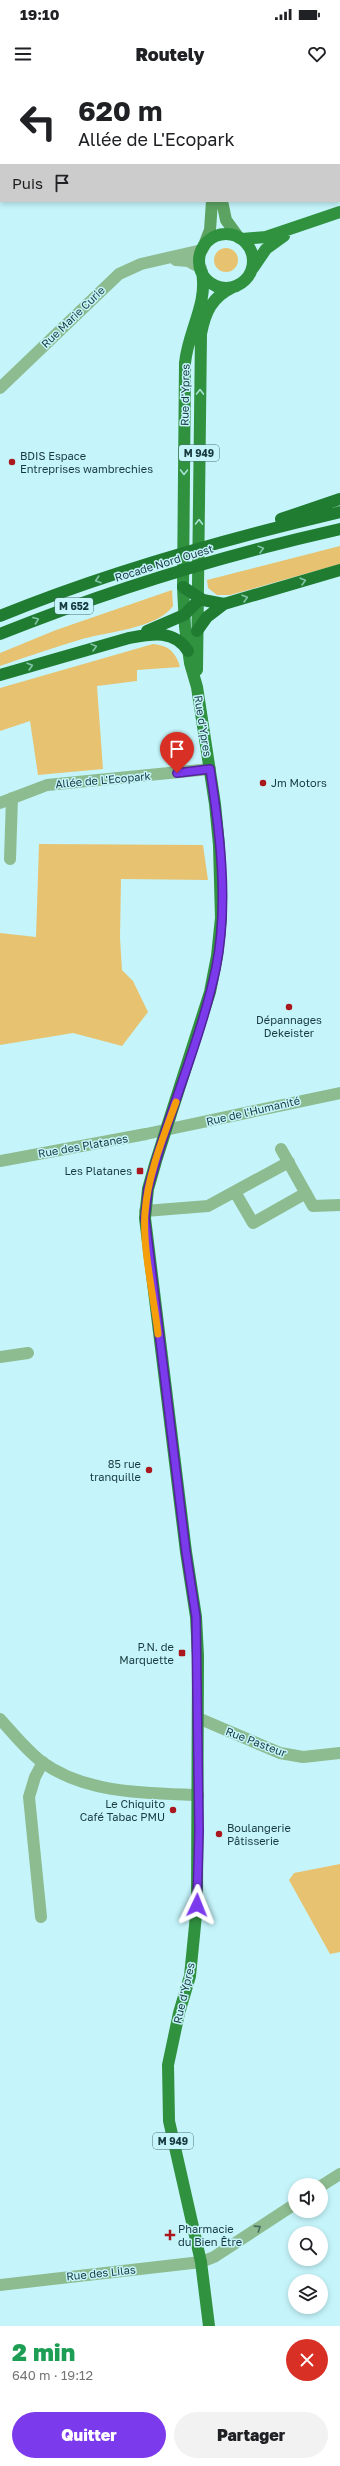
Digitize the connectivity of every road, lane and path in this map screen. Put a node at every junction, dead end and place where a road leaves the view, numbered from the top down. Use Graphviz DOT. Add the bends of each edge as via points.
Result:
graph roads {
  1 [pos="212,202"];
  2 [pos="222,202"];
  3 [pos="340,212"];
  4 [pos="302,224"];
  5 [pos="241,238"];
  6 [pos="203,249"];
  7 [pos="154,260"];
  8 [pos="201,270"];
  9 [pos="251,270"];
  10 [pos="233,287"];
  11 [pos="0,388"];
  12 [pos="340,499"];
  13 [pos="340,512"];
  14 [pos="340,529"];
  15 [pos="253,533"];
  16 [pos="340,570"];
  17 [pos="183,587"];
  18 [pos="198,599"];
  19 [pos="224,604"];
  20 [pos="184,615"];
  21 [pos="0,616"];
  22 [pos="197,631"];
  23 [pos="0,634"];
  24 [pos="129,638"];
  25 [pos="188,651"];
  26 [pos="0,675"];
  27 [pos="197,687"];
  28 [pos="210,769"];
  29 [pos="12,798"];
  30 [pos="0,803"];
  31 [pos="10,859"];
  32 [pos="340,1093"];
  33 [pos="166,1130"];
  34 [pos="281,1149"];
  35 [pos="0,1161"];
  36 [pos="289,1162"];
  37 [pos="236,1192"];
  38 [pos="306,1193"];
  39 [pos="340,1205"];
  40 [pos="145,1211"];
  41 [pos="28,1353"];
  42 [pos="0,1357"];
  43 [pos="198,1718"];
  44 [pos="0,1719"];
  45 [pos="340,1753"];
  46 [pos="43,1762"];
  47 [pos="198,1795"];
  48 [pos="41,1917"];
  49 [pos="340,2174"];
  50 [pos="328,2182"];
  51 [pos="288,2209"];
  52 [pos="201,2262"];
  53 [pos="0,2285"];
  54 [pos="208,2326"];
  1 -- 6 [label="main road" via="210,230"];
  2 -- 5 [label="main road" via="226,220"];
  3 -- 4 [label="main road"];
  4 -- 5 [label="main road" via="266,237"];
  4 -- 9 [label="main road" via="266,249"];
  5 -- 6 [label="main road" via="219,235"];
  5 -- 9 [label="main road" via="252,255"];
  6 -- 7 [label="street, Rue Marie Curie"];
  6 -- 8 [label="main road"];
  7 -- 8 [label="street, Rue Marie Curie" via="183,261"];
  7 -- 11 [label="street, Rue Marie Curie" via="133,267 112,280"];
  8 -- 10 [label="main road" via="213,284"];
  8 -- 17 [label="main road, Rue d'Ypres / M 949, one-way" via="204,296 187,346 185,363"];
  9 -- 10 [label="main road" via="244,281"];
  18 -- 10 [label="main road, Rue d'Ypres / M 949, one-way" via="201,334 213,300"];
  12 -- 15 [label="highway" via="286,517"];
  13 -- 15 [label="highway, Rocade Nord Ouest / M 652"];
  23 -- 14 [label="highway, Rocade Nord Ouest / M 652, one-way" via="149,581"];
  15 -- 21 [label="highway, Rocade Nord Ouest / M 652, one-way" via="91,582"];
  19 -- 16 [label="highway, one-way"];
  17 -- 18 [label="highway"];
  17 -- 20 [label="main road, Rue d'Ypres / M 949"];
  18 -- 19 [label="highway"];
  18 -- 20 [label="highway"];
  18 -- 22 [label="main road, Rue d'Ypres / M 949"];
  19 -- 22 [label="highway" via="207,617"];
  20 -- 24 [label="highway"];
  20 -- 25 [label="main road, Rue d'Ypres / M 949"];
  22 -- 27 [label="main road, Rue d'Ypres / M 949"];
  24 -- 25 [label="highway" via="149,634 169,635"];
  26 -- 24 [label="highway, one-way"];
  25 -- 27 [label="main road, Rue d'Ypres / M 949"];
  27 -- 28 [label="main road, Rue d'Ypres / M 949"];
  28 -- 29 [label="street, Allée de L'Ecopark" via="47,785"];
  28 -- 33 [label="main road, Rue d'Ypres / M 949" via="220,845 220,937 210,992"];
  29 -- 30 [label="street, Allée de L'Ecopark"];
  29 -- 31 [label="street"];
  32 -- 33 [label="street, Rue de l'Humanité" via="263,1107"];
  33 -- 35 [label="street, Rue des Platanes"];
  33 -- 40 [label="main road, Rue d'Ypres / M 949" via="151,1179"];
  34 -- 36 [label="street"];
  36 -- 37 [label="street"];
  36 -- 38 [label="street"];
  37 -- 38 [label="street" via="253,1223"];
  37 -- 40 [label="street" via="200,1208"];
  38 -- 39 [label="street" via="313,1206"];
  40 -- 43 [label="main road, Rue d'Ypres / M 949" via="175,1468 196,1617"];
  41 -- 42 [label="street"];
  43 -- 45 [label="street, Rue Pasteur" via="280,1753 303,1757"];
  43 -- 47 [label="main road, Rue d'Ypres / M 949"];
  44 -- 46 [label="street"];
  46 -- 47 [label="street" via="73,1778 123,1790"];
  46 -- 48 [label="street" via="32,1785 29,1803"];
  47 -- 52 [label="main road, Rue d'Ypres / M 949" via="198,1877 190,1976 171,2050 167,2092 169,2121"];
  49 -- 50 [label="street"];
  52 -- 51 [label="street, Rue des Lilas, one-way" via="214,2257"];
  52 -- 53 [label="street, Rue des Lilas"];
  52 -- 54 [label="main road, Rue d'Ypres / M 949"];
}
